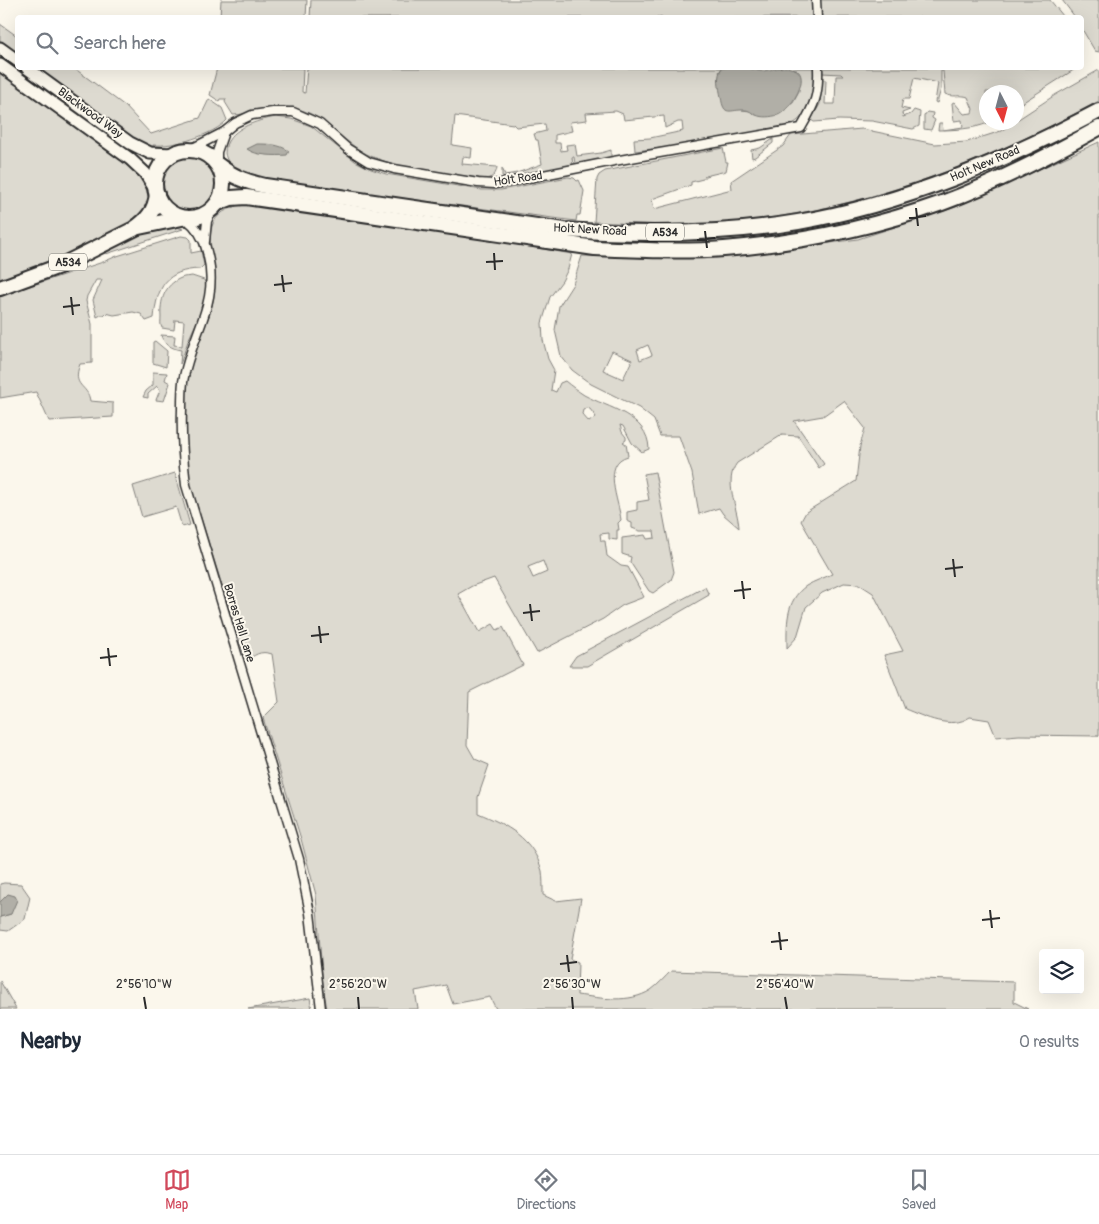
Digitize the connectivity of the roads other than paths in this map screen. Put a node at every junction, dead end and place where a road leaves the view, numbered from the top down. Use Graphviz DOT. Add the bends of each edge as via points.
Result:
graph roads {
  1 [pos="816,0"];
  2 [pos="817,15"];
  3 [pos="0,48"];
  4 [pos="15,59"];
  5 [pos="0,65"];
  6 [pos="30,70"];
  7 [pos="818,70"];
  8 [pos="1099,111"];
  9 [pos="1099,128"];
  10 [pos="224,132"];
  11 [pos="189,150"];
  12 [pos="174,154"];
  13 [pos="218,164"];
  14 [pos="156,193"];
  15 [pos="215,206"];
  16 [pos="183,218"];
  17 [pos="134,228"];
  18 [pos="205,243"];
  19 [pos="0,288"];
  20 [pos="321,1009"];
  1 -- 2 [label="street"];
  3 -- 4 [label="street"];
  5 -- 14 [label="street, Blackwood Way" via="130,159 145,173"];
  6 -- 12 [label="street, Blackwood Way" via="130,143 150,153"];
  7 -- 10 [label="street, Holt Road" via="814,106 801,128 494,184 369,162 348,149 320,124 293,112 252,115"];
  8 -- 13 [label="highway, Holt New Road / A534" via="1020,150 916,192 798,222 735,230 604,233 564,230 265,186 240,180"];
  9 -- 15 [label="highway, Holt New Road / A534" via="1032,163 942,203 832,234 722,249 595,248 246,197 233,198"];
  10 -- 11 [label="street, Holt Road"];
  10 -- 13 [label="street" via="217,152"];
  11 -- 12 [label="highway"];
  11 -- 13 [label="highway" via="207,155"];
  12 -- 14 [label="highway" via="159,167"];
  13 -- 15 [label="highway" via="224,184"];
  14 -- 16 [label="highway" via="168,211"];
  14 -- 17 [label="highway, A534" via="150,214"];
  15 -- 16 [label="highway" via="202,216"];
  15 -- 18 [label="street, Borras Hall Lane" via="206,221"];
  16 -- 17 [label="highway, A534"];
  16 -- 18 [label="street, Borras Hall Lane" via="197,229"];
  17 -- 19 [label="highway, A534" via="62,265"];
  18 -- 20 [label="street, Borras Hall Lane" via="212,288 206,316 189,355 183,384 186,485 299,859 310,913"];
}
